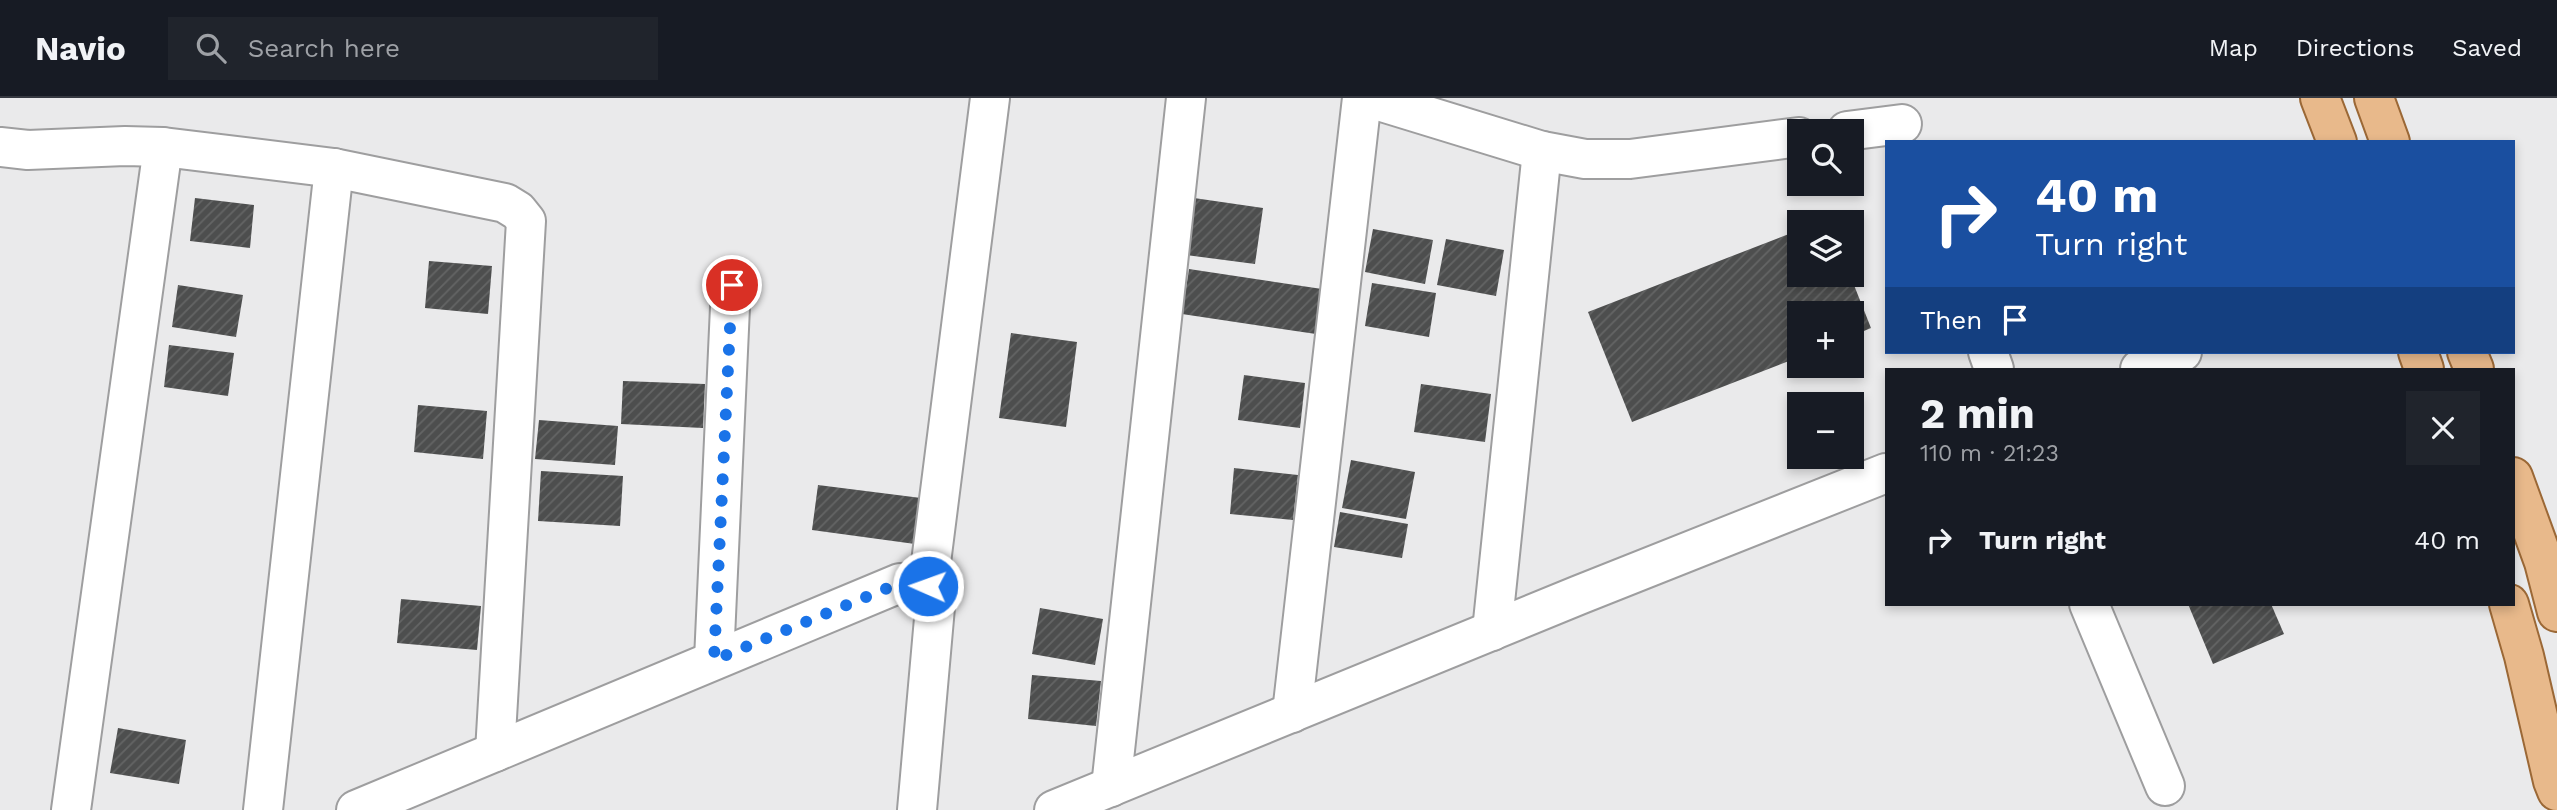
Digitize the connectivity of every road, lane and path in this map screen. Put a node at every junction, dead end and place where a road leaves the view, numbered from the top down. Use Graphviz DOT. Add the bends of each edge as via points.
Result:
graph roads {
  1 [pos="990,98"];
  2 [pos="1186,98"];
  3 [pos="1362,98"];
  4 [pos="1369,98"];
  5 [pos="2320,98"];
  6 [pos="2374,98"];
  7 [pos="1901,121"];
  8 [pos="1864,128"];
  9 [pos="1787,139"];
  10 [pos="2336,140"];
  11 [pos="2389,140"];
  12 [pos="0,147"];
  13 [pos="163,147"];
  14 [pos="1542,151"];
  15 [pos="334,168"];
  16 [pos="732,285"];
  17 [pos="2177,354"];
  18 [pos="2142,368"];
  19 [pos="1885,473"];
  20 [pos="2515,481"];
  21 [pos="2551,561"];
  22 [pos="928,586"];
  23 [pos="2090,606"];
  24 [pos="2510,606"];
  25 [pos="2557,612"];
  26 [pos="1492,631"];
  27 [pos="714,660"];
  28 [pos="1292,713"];
  29 [pos="495,752"];
  30 [pos="2165,786"];
  31 [pos="1111,787"];
  32 [pos="2557,790"];
  33 [pos="71,810"];
  34 [pos="263,810"];
  35 [pos="356,810"];
  36 [pos="917,810"];
  37 [pos="1054,810"];
  1 -- 22 [label="street"];
  2 -- 31 [label="street"];
  3 -- 28 [label="street"];
  4 -- 14 [label="street"];
  5 -- 10 [label="main road"];
  6 -- 11 [label="main road"];
  7 -- 8 [label="street"];
  9 -- 14 [label="street" via="1630,159 1585,159"];
  12 -- 13 [label="street"];
  13 -- 15 [label="street"];
  13 -- 33 [label="street"];
  14 -- 26 [label="street"];
  15 -- 29 [label="street" via="505,203 526,221"];
  15 -- 34 [label="street"];
  16 -- 27 [label="street"];
  17 -- 18 [label="street"];
  19 -- 26 [label="street"];
  20 -- 21 [label="main road"];
  21 -- 25 [label="main road"];
  22 -- 27 [label="street" via="915,581 900,583"];
  22 -- 36 [label="street" via="936,596"];
  23 -- 30 [label="street"];
  24 -- 32 [label="main road"];
  26 -- 28 [label="street"];
  27 -- 29 [label="street"];
  28 -- 31 [label="street"];
  29 -- 35 [label="street"];
  31 -- 37 [label="street"];
}
